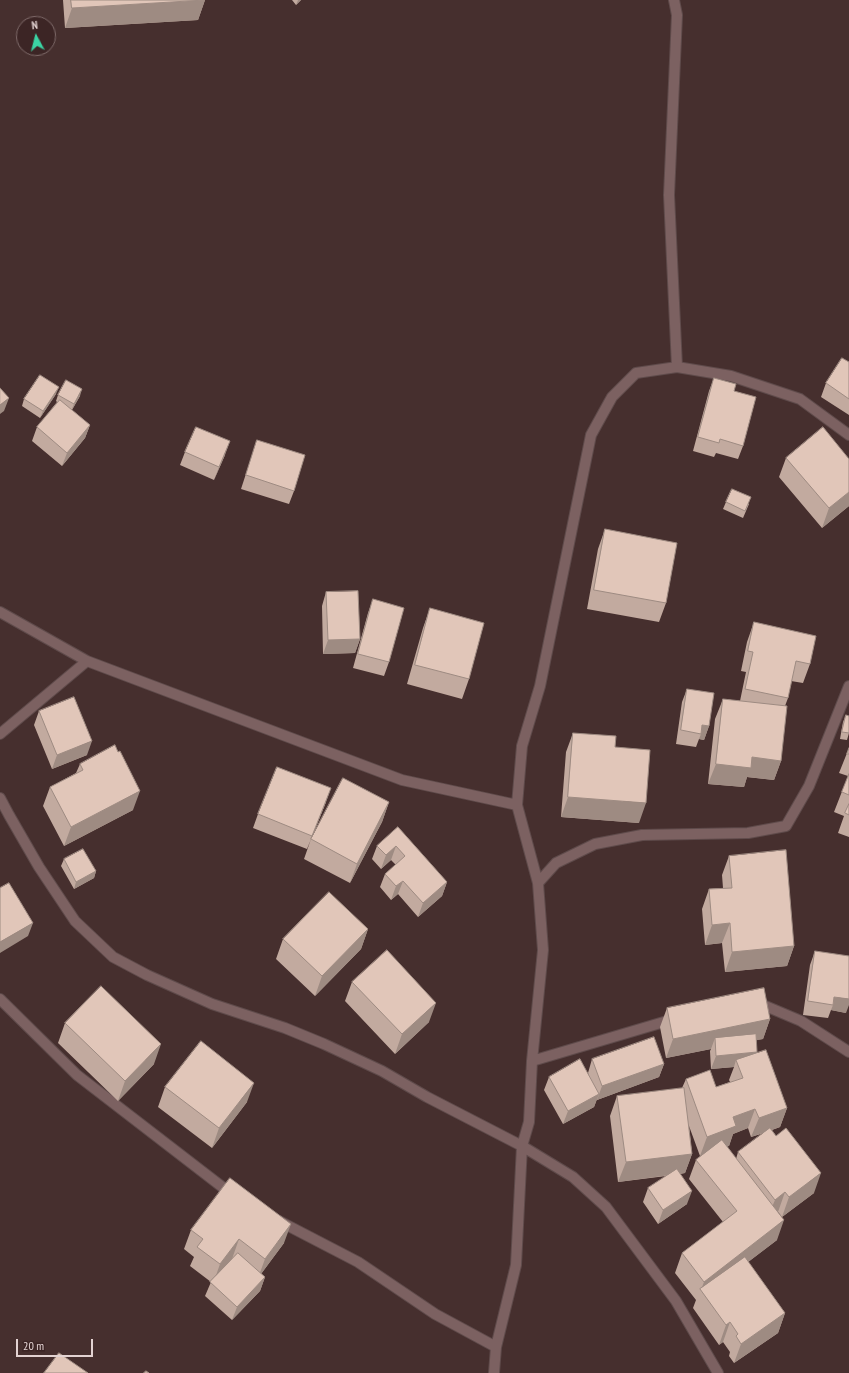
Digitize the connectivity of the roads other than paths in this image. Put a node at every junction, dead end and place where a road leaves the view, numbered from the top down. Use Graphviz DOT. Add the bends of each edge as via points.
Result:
graph roads {
  1 [pos="674,0"];
  2 [pos="677,367"];
  3 [pos="849,435"];
  4 [pos="0,612"];
  5 [pos="87,661"];
  6 [pos="849,686"];
  7 [pos="0,734"];
  8 [pos="0,798"];
  9 [pos="517,804"];
  10 [pos="538,883"];
  11 [pos="748,998"];
  12 [pos="0,1000"];
  13 [pos="681,1018"];
  14 [pos="849,1052"];
  15 [pos="532,1061"];
  16 [pos="522,1146"];
  17 [pos="245,1203"];
  18 [pos="273,1218"];
  19 [pos="496,1347"];
  20 [pos="494,1373"];
  21 [pos="718,1373"];
  1 -- 2 [label="street" via="677,15 669,195"];
  2 -- 3 [label="street" via="731,376 800,399"];
  2 -- 9 [label="street" via="636,373 612,397 591,435 540,686 522,746"];
  4 -- 5 [label="street"];
  5 -- 7 [label="street"];
  5 -- 9 [label="street" via="402,780"];
  6 -- 10 [label="street" via="809,786 786,826 748,833 642,835 595,844 556,863"];
  8 -- 16 [label="street" via="75,921 113,957 212,1004 324,1044 382,1071 427,1098"];
  9 -- 10 [label="street"];
  10 -- 15 [label="street" via="543,950"];
  11 -- 14 [label="street" via="801,1021"];
  12 -- 17 [label="street" via="77,1075"];
  13 -- 15 [label="street"];
  15 -- 16 [label="street" via="529,1122"];
  16 -- 19 [label="street" via="516,1265"];
  16 -- 21 [label="street" via="573,1177 606,1207 676,1301"];
  18 -- 19 [label="street" via="358,1262 436,1314"];
  19 -- 20 [label="street"];
}
